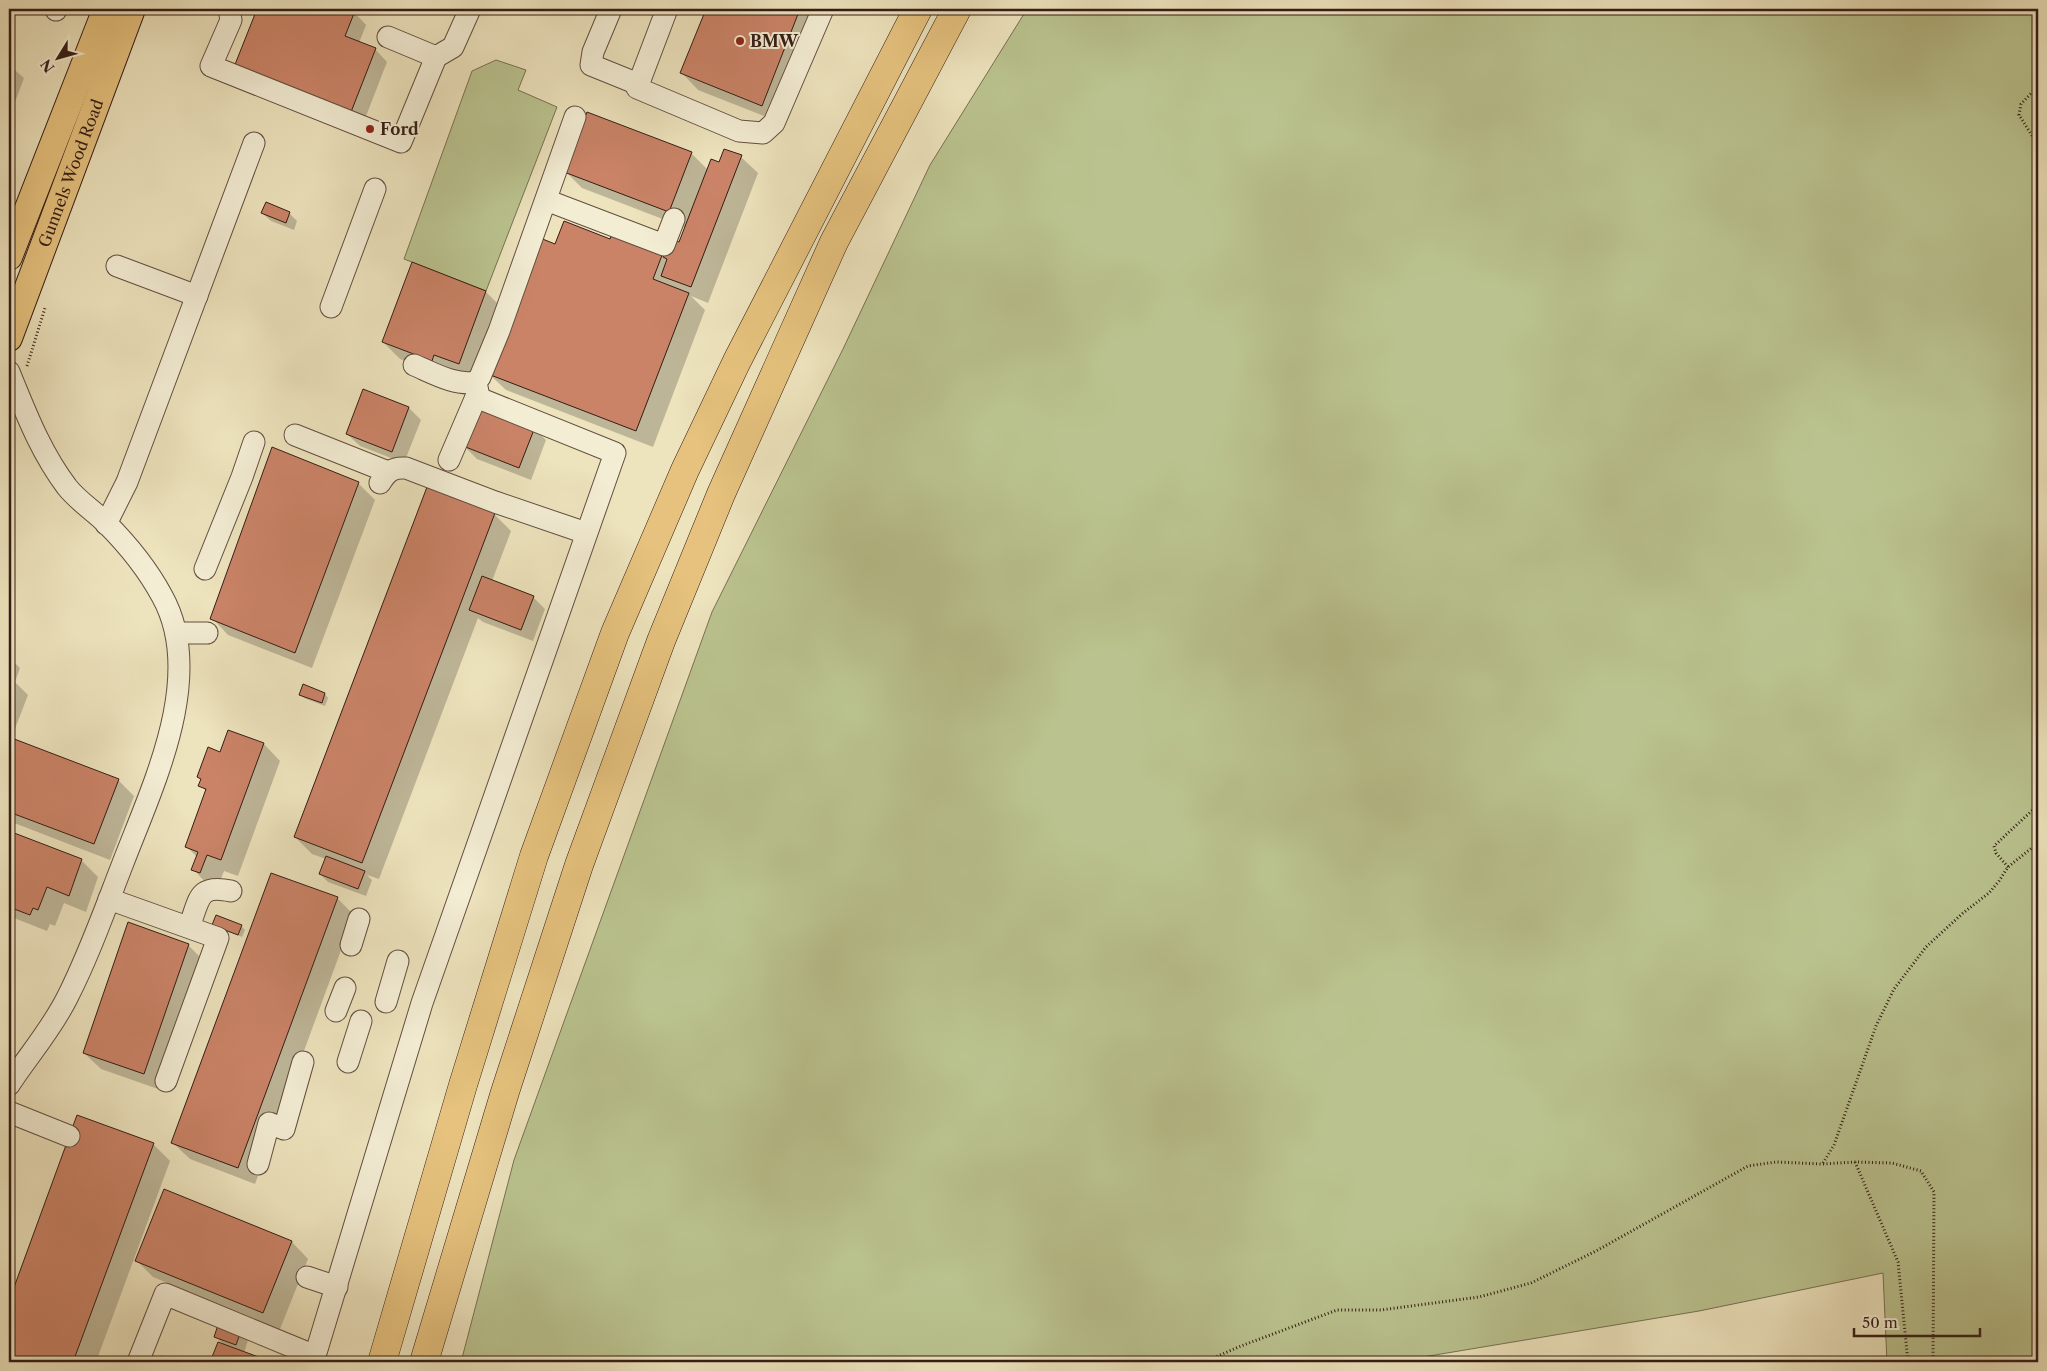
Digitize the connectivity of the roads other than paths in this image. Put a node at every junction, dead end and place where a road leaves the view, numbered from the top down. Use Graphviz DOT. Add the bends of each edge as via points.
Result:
graph roads {
  1 [pos="106,9"];
  2 [pos="132,9"];
  3 [pos="229,9"];
  4 [pos="470,9"];
  5 [pos="611,9"];
  6 [pos="668,9"];
  7 [pos="823,9"];
  8 [pos="911,9"];
  9 [pos="918,9"];
  10 [pos="957,9"];
  11 [pos="978,9"];
  12 [pos="388,37"];
  13 [pos="902,40"];
  14 [pos="444,52"];
  15 [pos="638,84"];
  16 [pos="911,100"];
  17 [pos="576,116"];
  18 [pos="254,143"];
  19 [pos="376,188"];
  20 [pos="546,200"];
  21 [pos="674,219"];
  22 [pos="9,257"];
  23 [pos="117,266"];
  24 [pos="197,296"];
  25 [pos="330,307"];
  26 [pos="9,338"];
  27 [pos="414,365"];
  28 [pos="9,372"];
  29 [pos="476,390"];
  30 [pos="9,417"];
  31 [pos="30,422"];
  32 [pos="295,435"];
  33 [pos="254,442"];
  34 [pos="450,460"];
  35 [pos="106,524"];
  36 [pos="586,533"];
  37 [pos="205,569"];
  38 [pos="176,632"];
  39 [pos="207,633"];
  40 [pos="231,892"];
  41 [pos="109,899"];
  42 [pos="359,919"];
  43 [pos="190,927"];
  44 [pos="351,946"];
  45 [pos="398,961"];
  46 [pos="345,988"];
  47 [pos="422,1003"];
  48 [pos="336,1011"];
  49 [pos="361,1020"];
  50 [pos="303,1062"];
  51 [pos="348,1062"];
  52 [pos="166,1081"];
  53 [pos="9,1084"];
  54 [pos="9,1112"];
  55 [pos="69,1136"];
  56 [pos="258,1164"];
  57 [pos="307,1277"];
  58 [pos="336,1287"];
  59 [pos="314,1359"];
  60 [pos="138,1362"];
  61 [pos="382,1362"];
  62 [pos="424,1362"];
  1 -- 22 [label="main road, Gunnels Wood Road"];
  2 -- 26 [label="main road, Gunnels Wood Road"];
  3 -- 14 [label="street" via="231,20 211,66 401,142"];
  4 -- 14 [label="street"];
  5 -- 15 [label="street" via="591,65"];
  6 -- 15 [label="street"];
  7 -- 15 [label="street" via="774,123 763,134 740,130 636,88"];
  8 -- 13 [label="highway"];
  9 -- 13 [label="highway"];
  10 -- 16 [label="highway"];
  11 -- 16 [label="highway"];
  12 -- 14 [label="street"];
  13 -- 61 [label="highway" via="737,361 685,470 615,633 534,856"];
  16 -- 62 [label="highway" via="834,242 721,494 661,641 578,865 505,1092"];
  17 -- 20 [label="street"];
  18 -- 24 [label="street"];
  19 -- 25 [label="street"];
  20 -- 21 [label="street" via="664,245"];
  20 -- 29 [label="street"];
  23 -- 24 [label="street"];
  24 -- 35 [label="street" via="128,482"];
  27 -- 29 [label="street"];
  28 -- 31 [label="street"];
  29 -- 34 [label="street"];
  29 -- 36 [label="street" via="615,453"];
  30 -- 31 [label="street"];
  31 -- 35 [label="street" via="40,447 68,489"];
  32 -- 36 [label="street" via="384,478 397,467 406,468"];
  33 -- 37 [label="street"];
  35 -- 38 [label="street" via="142,566 163,597"];
  36 -- 47 [label="street"];
  38 -- 39 [label="street"];
  38 -- 41 [label="street" via="180,667 172,728"];
  40 -- 43 [label="street" via="216,888 203,894"];
  41 -- 43 [label="street"];
  41 -- 53 [label="street" via="67,999 34,1052"];
  42 -- 44 [label="street"];
  43 -- 52 [label="street" via="218,938"];
  45 -- 47 [label="street" via="388,996"];
  46 -- 48 [label="street"];
  47 -- 58 [label="street"];
  49 -- 51 [label="street"];
  50 -- 56 [label="street" via="284,1129 269,1123"];
  54 -- 55 [label="street"];
  57 -- 58 [label="street"];
  58 -- 59 [label="street"];
  59 -- 60 [label="street" via="165,1294"];
}
